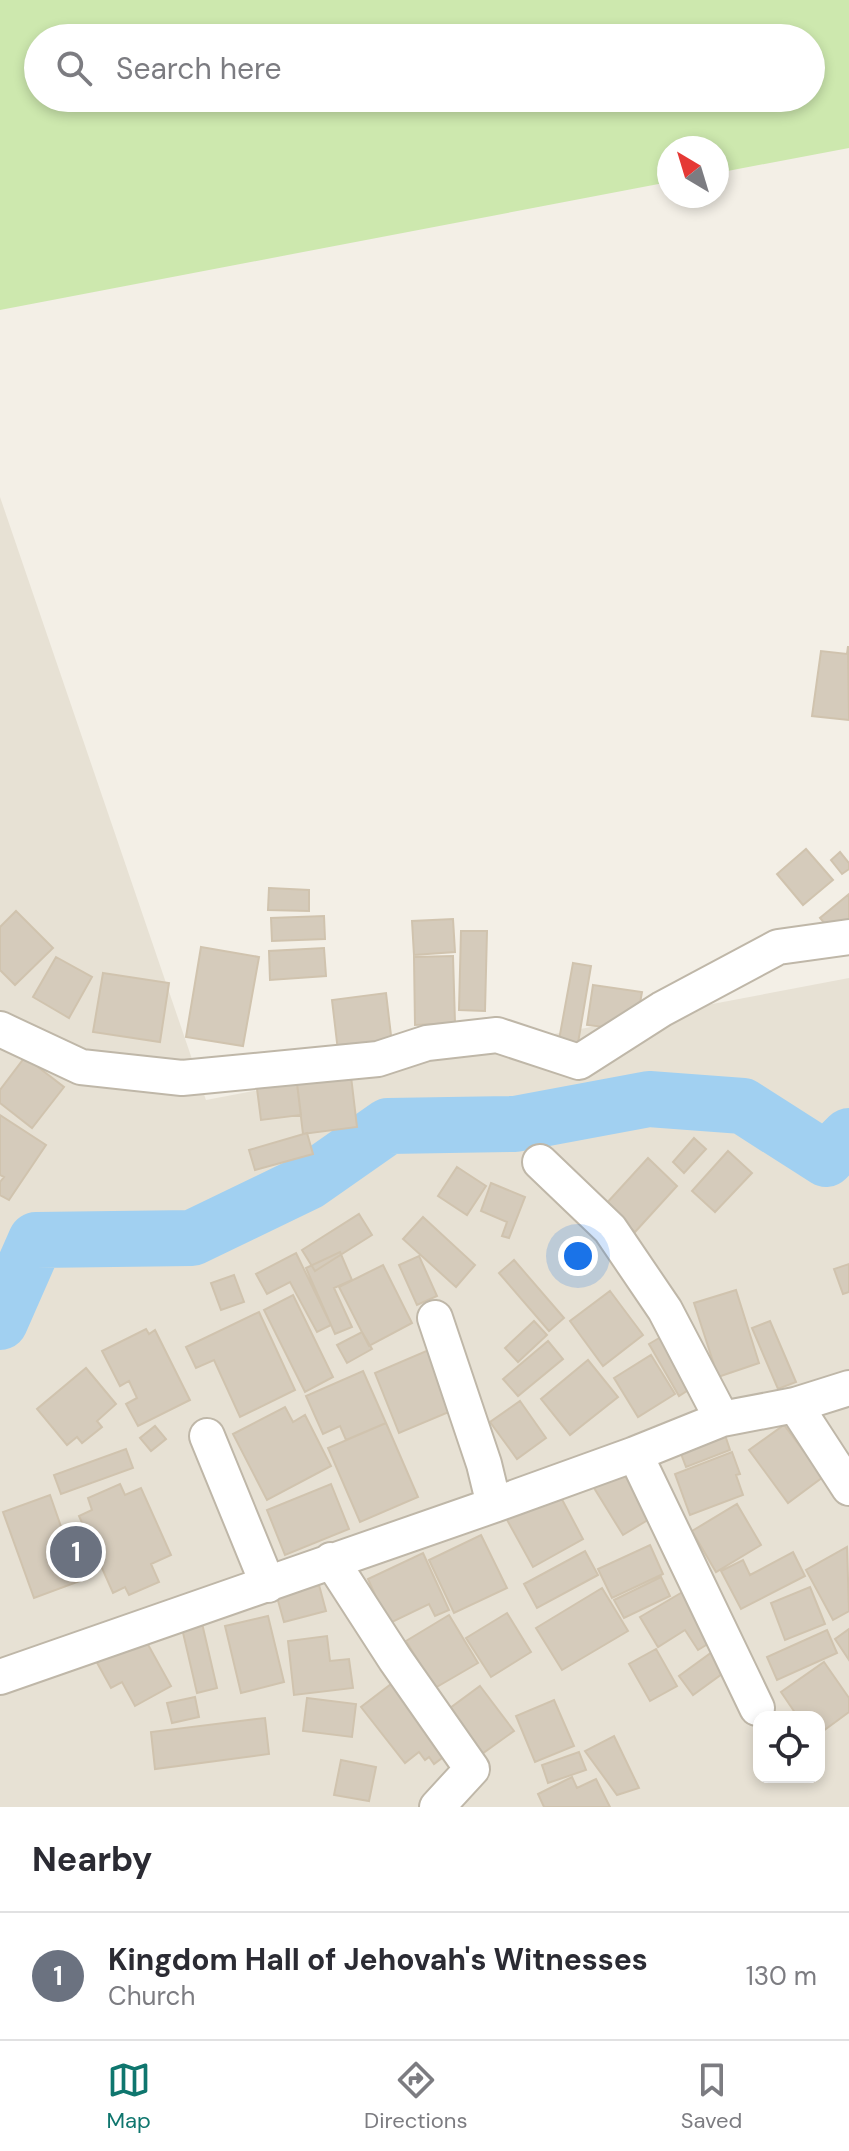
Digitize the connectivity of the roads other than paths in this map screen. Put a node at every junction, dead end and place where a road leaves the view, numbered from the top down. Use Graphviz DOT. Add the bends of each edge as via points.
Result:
graph roads {
  1 [pos="849,937"];
  2 [pos="0,1032"];
  3 [pos="540,1162"];
  4 [pos="435,1318"];
  5 [pos="849,1388"];
  6 [pos="795,1405"];
  7 [pos="722,1419"];
  8 [pos="207,1436"];
  9 [pos="635,1454"];
  10 [pos="849,1488"];
  11 [pos="494,1505"];
  12 [pos="331,1560"];
  13 [pos="268,1585"];
  14 [pos="0,1677"];
  15 [pos="757,1708"];
  16 [pos="437,1807"];
  1 -- 2 [label="street" via="778,947 662,1009 579,1062 497,1035 427,1043 378,1059 182,1078 81,1067"];
  3 -- 7 [label="street" via="610,1229 665,1310"];
  4 -- 11 [label="street"];
  5 -- 6 [label="street"];
  6 -- 7 [label="street"];
  6 -- 10 [label="street"];
  7 -- 9 [label="street"];
  8 -- 13 [label="street"];
  9 -- 11 [label="street"];
  9 -- 15 [label="street"];
  11 -- 12 [label="street"];
  12 -- 13 [label="street"];
  12 -- 16 [label="street" via="472,1769"];
  13 -- 14 [label="street"];
}
